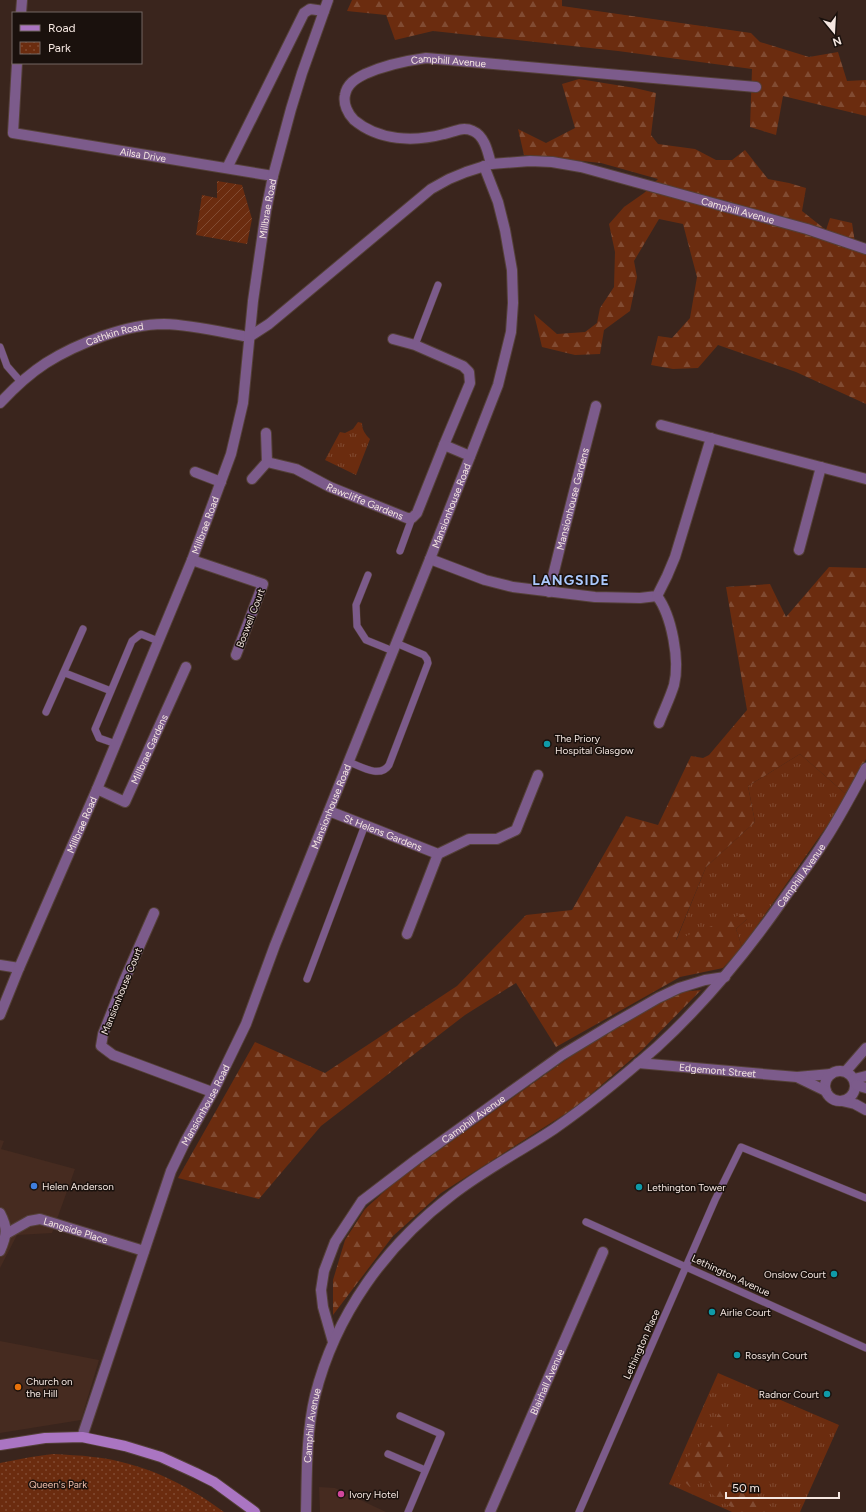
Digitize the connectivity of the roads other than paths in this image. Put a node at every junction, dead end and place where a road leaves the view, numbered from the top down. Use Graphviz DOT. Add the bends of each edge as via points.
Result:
graph roads {
  1 [pos="22,0"];
  2 [pos="328,0"];
  3 [pos="324,11"];
  4 [pos="21,12"];
  5 [pos="18,64"];
  6 [pos="756,87"];
  7 [pos="488,165"];
  8 [pos="227,168"];
  9 [pos="273,176"];
  10 [pos="866,249"];
  11 [pos="438,285"];
  12 [pos="249,337"];
  13 [pos="393,339"];
  14 [pos="414,345"];
  15 [pos="0,347"];
  16 [pos="21,382"];
  17 [pos="0,403"];
  18 [pos="596,406"];
  19 [pos="661,425"];
  20 [pos="266,433"];
  21 [pos="711,438"];
  22 [pos="444,445"];
  23 [pos="470,456"];
  24 [pos="267,462"];
  25 [pos="821,467"];
  26 [pos="195,472"];
  27 [pos="252,479"];
  28 [pos="866,479"];
  29 [pos="221,482"];
  30 [pos="412,518"];
  31 [pos="799,550"];
  32 [pos="400,551"];
  33 [pos="430,559"];
  34 [pos="192,560"];
  35 [pos="368,575"];
  36 [pos="549,592"];
  37 [pos="657,596"];
  38 [pos="83,629"];
  39 [pos="158,642"];
  40 [pos="394,647"];
  41 [pos="236,655"];
  42 [pos="186,667"];
  43 [pos="65,673"];
  44 [pos="111,691"];
  45 [pos="46,712"];
  46 [pos="659,723"];
  47 [pos="116,744"];
  48 [pos="348,762"];
  49 [pos="866,768"];
  50 [pos="538,775"];
  51 [pos="97,789"];
  52 [pos="329,811"];
  53 [pos="365,825"];
  54 [pos="438,854"];
  55 [pos="154,913"];
  56 [pos="406,934"];
  57 [pos="0,965"];
  58 [pos="19,968"];
  59 [pos="725,977"];
  60 [pos="307,979"];
  61 [pos="0,1015"];
  62 [pos="866,1048"];
  63 [pos="638,1063"];
  64 [pos="846,1071"];
  65 [pos="831,1074"];
  66 [pos="866,1076"];
  67 [pos="797,1078"];
  68 [pos="859,1084"];
  69 [pos="826,1091"];
  70 [pos="212,1092"];
  71 [pos="842,1101"];
  72 [pos="866,1110"];
  73 [pos="866,1198"];
  74 [pos="0,1213"];
  75 [pos="586,1222"];
  76 [pos="6,1234"];
  77 [pos="0,1250"];
  78 [pos="144,1251"];
  79 [pos="603,1252"];
  80 [pos="686,1266"];
  81 [pos="333,1342"];
  82 [pos="866,1348"];
  83 [pos="400,1416"];
  84 [pos="82,1437"];
  85 [pos="0,1445"];
  86 [pos="388,1454"];
  87 [pos="425,1470"];
  88 [pos="255,1512"];
  89 [pos="306,1512"];
  90 [pos="408,1512"];
  91 [pos="490,1512"];
  92 [pos="579,1512"];
  1 -- 4 [label="street"];
  2 -- 3 [label="street, Millbrae Road"];
  3 -- 8 [label="street" via="310,9 304,13"];
  3 -- 9 [label="street, Millbrae Road" via="311,43"];
  5 -- 8 [label="street, Ailsa Drive" via="13,133"];
  6 -- 7 [label="street, Camphill Avenue" via="426,58 395,62 377,68 351,83 346,89 344,98 348,112 352,118 373,131 407,139 432,137 461,129 472,130 484,141"];
  7 -- 10 [label="street, Camphill Avenue" via="530,161 581,167 807,229"];
  7 -- 12 [label="street, Camphill Avenue" via="466,172 431,189 270,324"];
  7 -- 23 [label="street, Mansionhouse Road" via="512,270 512,324 498,385"];
  8 -- 9 [label="street, Ailsa Drive"];
  9 -- 12 [label="street, Millbrae Road" via="258,256"];
  11 -- 14 [label="lane"];
  12 -- 16 [label="street, Cathkin Road" via="162,324 127,329 70,350 46,363"];
  12 -- 29 [label="street, Millbrae Road" via="243,403 231,454"];
  13 -- 14 [label="street, Rawcliffe Gardens"];
  14 -- 22 [label="street, Rawcliffe Gardens" via="463,366 469,372 470,383"];
  15 -- 16 [label="lane" via="7,366"];
  16 -- 17 [label="street, Cathkin Road"];
  18 -- 36 [label="street, Mansionhouse Gardens"];
  19 -- 21 [label="street"];
  20 -- 24 [label="street"];
  21 -- 25 [label="street"];
  21 -- 37 [label="street" via="675,557"];
  22 -- 23 [label="street"];
  22 -- 30 [label="street, Rawcliffe Gardens" via="417,513"];
  23 -- 33 [label="street, Mansionhouse Road"];
  24 -- 27 [label="street"];
  24 -- 30 [label="street, Rawcliffe Gardens" via="296,469 330,487"];
  25 -- 28 [label="street"];
  25 -- 31 [label="street"];
  26 -- 29 [label="street"];
  29 -- 34 [label="street, Millbrae Road"];
  30 -- 32 [label="lane"];
  33 -- 36 [label="street" via="485,580"];
  33 -- 40 [label="street, Mansionhouse Road"];
  34 -- 39 [label="street, Millbrae Road"];
  34 -- 41 [label="street, Boswell Court" via="263,584"];
  35 -- 40 [label="lane" via="356,605 357,626 366,640"];
  36 -- 37 [label="street" via="621,598"];
  37 -- 46 [label="street" via="671,626 676,674 670,698"];
  38 -- 43 [label="lane"];
  39 -- 44 [label="lane" via="141,634 132,641"];
  39 -- 47 [label="street, Millbrae Road"];
  40 -- 48 [label="street, Mansionhouse Road"];
  40 -- 48 [label="lane" via="424,656 428,663 389,765 385,770 377,772"];
  42 -- 51 [label="street, Millbrae Gardens" via="125,802"];
  43 -- 44 [label="lane"];
  43 -- 45 [label="lane"];
  44 -- 47 [label="lane" via="95,729 99,738"];
  47 -- 51 [label="street, Millbrae Road"];
  48 -- 52 [label="street, Mansionhouse Road"];
  49 -- 59 [label="street, Camphill Avenue" via="825,841 751,946"];
  50 -- 54 [label="street" via="516,830 497,839 469,839"];
  51 -- 58 [label="street, Millbrae Road"];
  52 -- 53 [label="street, St Helens Gardens"];
  52 -- 70 [label="street, Mansionhouse Road" via="246,1024"];
  53 -- 54 [label="street, St Helens Gardens"];
  53 -- 60 [label="lane"];
  54 -- 56 [label="street"];
  55 -- 70 [label="street, Mansionhouse Court" via="124,981 103,1034 101,1046 113,1055"];
  57 -- 58 [label="street"];
  58 -- 61 [label="street, Millbrae Road"];
  59 -- 63 [label="street, Camphill Avenue" via="688,1017"];
  59 -- 81 [label="street, Camphill Avenue" via="679,988 658,998 562,1055 362,1201 335,1242 324,1271 322,1307"];
  62 -- 64 [label="street"];
  63 -- 67 [label="street, Edgemont Street"];
  63 -- 81 [label="street, Camphill Avenue" via="560,1125 454,1194 426,1216 401,1240 371,1277"];
  64 -- 65 [label="street"];
  64 -- 68 [label="street"];
  65 -- 67 [label="street, Edgemont Street"];
  65 -- 69 [label="street" via="826,1079"];
  66 -- 68 [label="street"];
  67 -- 69 [label="street, Edgemont Street"];
  68 -- 71 [label="street" via="853,1095"];
  69 -- 71 [label="street" via="832,1099"];
  70 -- 78 [label="street, Mansionhouse Road" via="171,1171"];
  71 -- 72 [label="street"];
  73 -- 80 [label="lane, Lethington Place" via="741,1147"];
  74 -- 76 [label="street"];
  75 -- 80 [label="lane, Lethington Avenue"];
  76 -- 77 [label="street"];
  76 -- 78 [label="street, Langside Place" via="29,1221 40,1219"];
  78 -- 84 [label="street, Mansionhouse Road"];
  79 -- 91 [label="street, Blairhall Avenue"];
  80 -- 82 [label="lane, Lethington Avenue"];
  80 -- 92 [label="lane, Lethington Place"];
  81 -- 89 [label="street, Camphill Avenue" via="311,1416"];
  83 -- 87 [label="lane" via="441,1434"];
  84 -- 85 [label="main road" via="45,1438"];
  84 -- 88 [label="main road" via="125,1446 180,1465 214,1482"];
  86 -- 87 [label="lane"];
  87 -- 90 [label="lane"];
}
